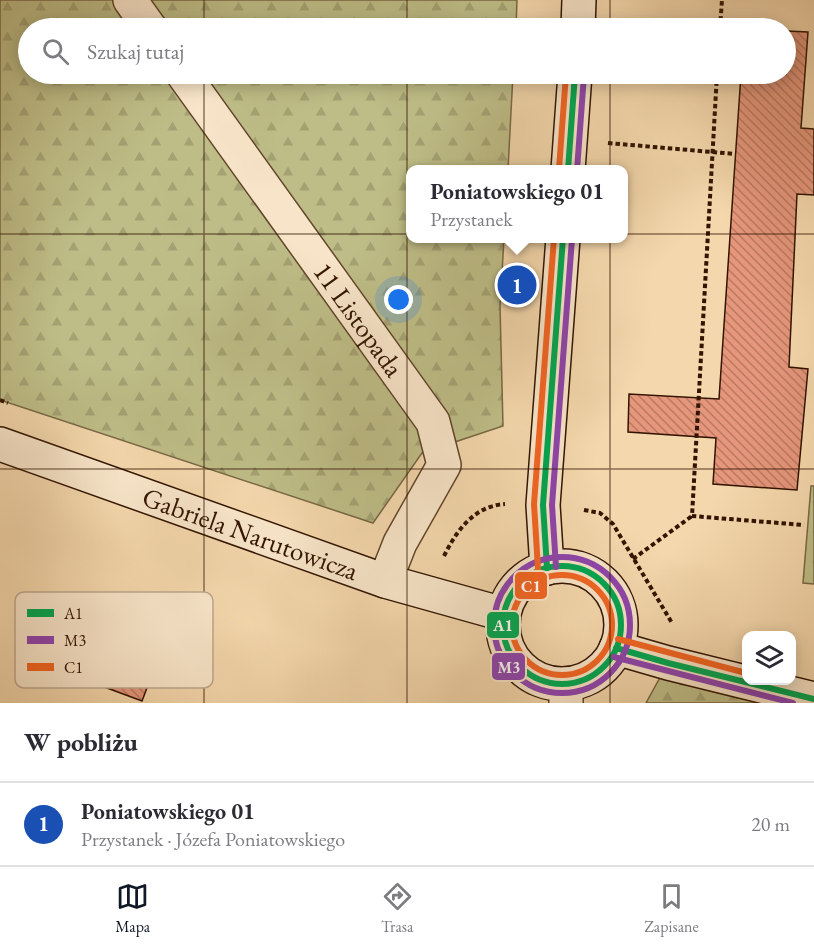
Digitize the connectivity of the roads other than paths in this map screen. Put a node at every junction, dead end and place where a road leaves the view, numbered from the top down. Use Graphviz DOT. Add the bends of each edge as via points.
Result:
graph roads {
  1 [pos="130,0"];
  2 [pos="579,0"];
  3 [pos="143,18"];
  4 [pos="578,18"];
  5 [pos="190,84"];
  6 [pos="574,84"];
  7 [pos="570,155"];
  8 [pos="563,243"];
  9 [pos="0,444"];
  10 [pos="546,568"];
  11 [pos="385,581"];
  12 [pos="503,614"];
  13 [pos="616,648"];
  14 [pos="566,694"];
  15 [pos="814,699"];
  1 -- 3 [label="street"];
  2 -- 4 [label="street"];
  5 -- 11 [label="street, 11 Listopada" via="433,422 444,465 400,543"];
  6 -- 7 [label="street"];
  8 -- 10 [label="street" via="543,505"];
  9 -- 11 [label="street, Gabriela Narutowicza"];
  10 -- 12 [label="street" via="523,581"];
  10 -- 13 [label="street" via="579,569 607,588 621,618"];
  11 -- 12 [label="street, Gabriela Narutowicza"];
  12 -- 14 [label="street" via="504,639 516,663"];
  13 -- 14 [label="street" via="596,674"];
  13 -- 15 [label="street"];
}
